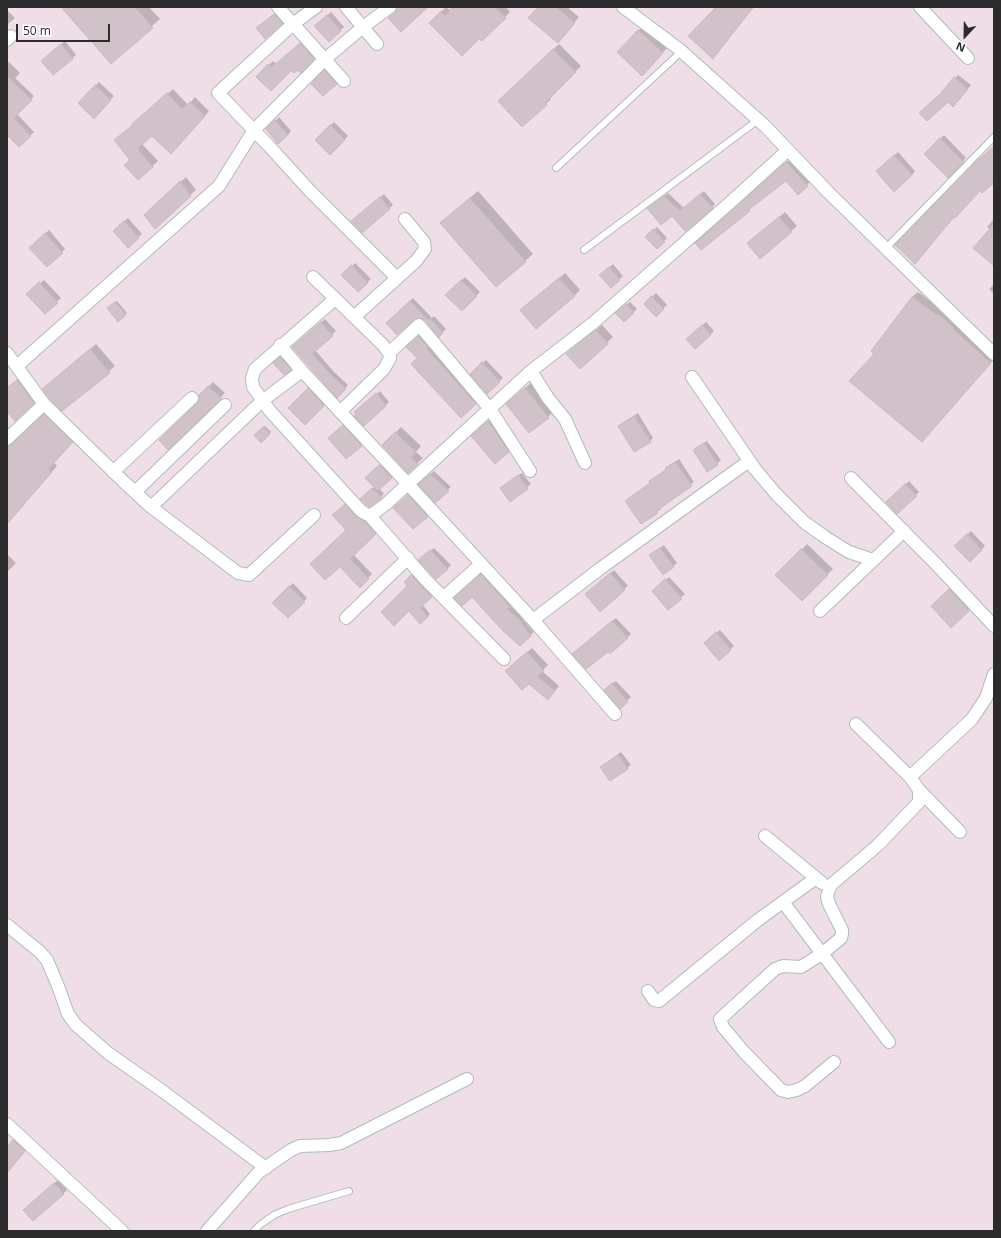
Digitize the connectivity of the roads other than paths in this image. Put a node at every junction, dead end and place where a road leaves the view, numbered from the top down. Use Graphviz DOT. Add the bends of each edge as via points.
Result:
graph roads {
  1 [pos="278,7"];
  2 [pos="316,7"];
  3 [pos="346,7"];
  4 [pos="390,7"];
  5 [pos="623,7"];
  6 [pos="920,7"];
  7 [pos="293,24"];
  8 [pos="363,27"];
  9 [pos="377,44"];
  10 [pos="682,52"];
  11 [pos="968,58"];
  12 [pos="324,60"];
  13 [pos="344,81"];
  14 [pos="758,120"];
  15 [pos="254,130"];
  16 [pos="994,137"];
  17 [pos="788,150"];
  18 [pos="556,168"];
  19 [pos="405,219"];
  20 [pos="885,249"];
  21 [pos="584,250"];
  22 [pos="313,277"];
  23 [pos="397,278"];
  24 [pos="335,299"];
  25 [pos="354,317"];
  26 [pos="280,345"];
  27 [pos="7,353"];
  28 [pos="389,353"];
  29 [pos="994,354"];
  30 [pos="17,366"];
  31 [pos="302,371"];
  32 [pos="531,372"];
  33 [pos="692,377"];
  34 [pos="192,398"];
  35 [pos="262,401"];
  36 [pos="44,404"];
  37 [pos="225,405"];
  38 [pos="490,409"];
  39 [pos="340,412"];
  40 [pos="7,439"];
  41 [pos="749,461"];
  42 [pos="585,463"];
  43 [pos="530,471"];
  44 [pos="113,472"];
  45 [pos="851,478"];
  46 [pos="407,483"];
  47 [pos="135,492"];
  48 [pos="151,507"];
  49 [pos="314,514"];
  50 [pos="370,516"];
  51 [pos="904,531"];
  52 [pos="408,558"];
  53 [pos="874,560"];
  54 [pos="481,564"];
  55 [pos="444,598"];
  56 [pos="820,611"];
  57 [pos="346,618"];
  58 [pos="533,620"];
  59 [pos="994,626"];
  60 [pos="504,660"];
  61 [pos="994,674"];
  62 [pos="615,714"];
  63 [pos="856,724"];
  64 [pos="910,777"];
  65 [pos="919,790"];
  66 [pos="960,832"];
  67 [pos="765,836"];
  68 [pos="816,878"];
  69 [pos="829,889"];
  70 [pos="783,902"];
  71 [pos="7,925"];
  72 [pos="823,953"];
  73 [pos="648,991"];
  74 [pos="889,1042"];
  75 [pos="834,1062"];
  76 [pos="467,1079"];
  77 [pos="7,1124"];
  78 [pos="266,1168"];
  79 [pos="349,1191"];
  80 [pos="122,1231"];
  81 [pos="207,1231"];
  82 [pos="254,1231"];
  1 -- 7 [label="street"];
  2 -- 7 [label="street"];
  3 -- 8 [label="street"];
  4 -- 8 [label="street"];
  5 -- 10 [label="street"];
  6 -- 11 [label="street"];
  7 -- 12 [label="street"];
  7 -- 15 [label="street" via="218,93"];
  8 -- 9 [label="street"];
  8 -- 12 [label="street"];
  10 -- 14 [label="street"];
  10 -- 18 [label="lane"];
  12 -- 13 [label="street"];
  12 -- 15 [label="street"];
  14 -- 17 [label="street"];
  14 -- 21 [label="lane"];
  15 -- 23 [label="street" via="310,191"];
  15 -- 30 [label="street" via="219,186"];
  16 -- 20 [label="lane"];
  17 -- 20 [label="street"];
  17 -- 32 [label="street" via="593,323"];
  19 -- 23 [label="street" via="424,242 425,249"];
  20 -- 29 [label="street"];
  22 -- 24 [label="street"];
  23 -- 25 [label="street"];
  24 -- 25 [label="street"];
  24 -- 26 [label="street"];
  25 -- 28 [label="street"];
  26 -- 31 [label="street"];
  26 -- 35 [label="street" via="255,369 252,378 253,387"];
  27 -- 30 [label="street"];
  28 -- 38 [label="street" via="419,325"];
  28 -- 39 [label="street" via="390,358 384,369"];
  30 -- 36 [label="street"];
  31 -- 35 [label="street"];
  31 -- 39 [label="street"];
  32 -- 38 [label="street"];
  32 -- 42 [label="street" via="565,419"];
  33 -- 41 [label="street"];
  34 -- 44 [label="street"];
  35 -- 48 [label="street"];
  35 -- 50 [label="street" via="361,511"];
  36 -- 40 [label="street"];
  36 -- 44 [label="street"];
  37 -- 47 [label="street"];
  38 -- 43 [label="street"];
  38 -- 46 [label="street"];
  39 -- 46 [label="street"];
  41 -- 53 [label="street" via="776,494 804,522 849,552"];
  41 -- 58 [label="street"];
  44 -- 47 [label="street"];
  45 -- 51 [label="street"];
  46 -- 50 [label="street"];
  46 -- 54 [label="street"];
  47 -- 48 [label="street"];
  48 -- 49 [label="street" via="238,573 249,575"];
  50 -- 52 [label="street"];
  51 -- 53 [label="street"];
  51 -- 59 [label="street"];
  52 -- 55 [label="street"];
  52 -- 57 [label="street"];
  53 -- 56 [label="street"];
  54 -- 55 [label="street"];
  54 -- 58 [label="street"];
  55 -- 60 [label="street"];
  58 -- 62 [label="street"];
  61 -- 64 [label="street" via="986,698 972,719"];
  63 -- 64 [label="street"];
  64 -- 65 [label="street"];
  65 -- 66 [label="street"];
  65 -- 69 [label="street" via="919,802 915,808"];
  67 -- 68 [label="street"];
  68 -- 69 [label="street"];
  68 -- 70 [label="street"];
  69 -- 72 [label="street" via="829,904 842,934 841,938"];
  70 -- 72 [label="street"];
  70 -- 73 [label="street" via="660,1001 654,1000"];
  71 -- 78 [label="street" via="47,960 68,1014 76,1025 108,1053"];
  72 -- 74 [label="street"];
  72 -- 75 [label="street" via="801,967 783,966 775,969 722,1016 721,1023 744,1052 781,1090 788,1092 805,1086"];
  76 -- 78 [label="street" via="341,1143 300,1146"];
  77 -- 80 [label="street"];
  78 -- 81 [label="street" via="259,1172"];
  79 -- 82 [label="lane" via="274,1214"];
}
